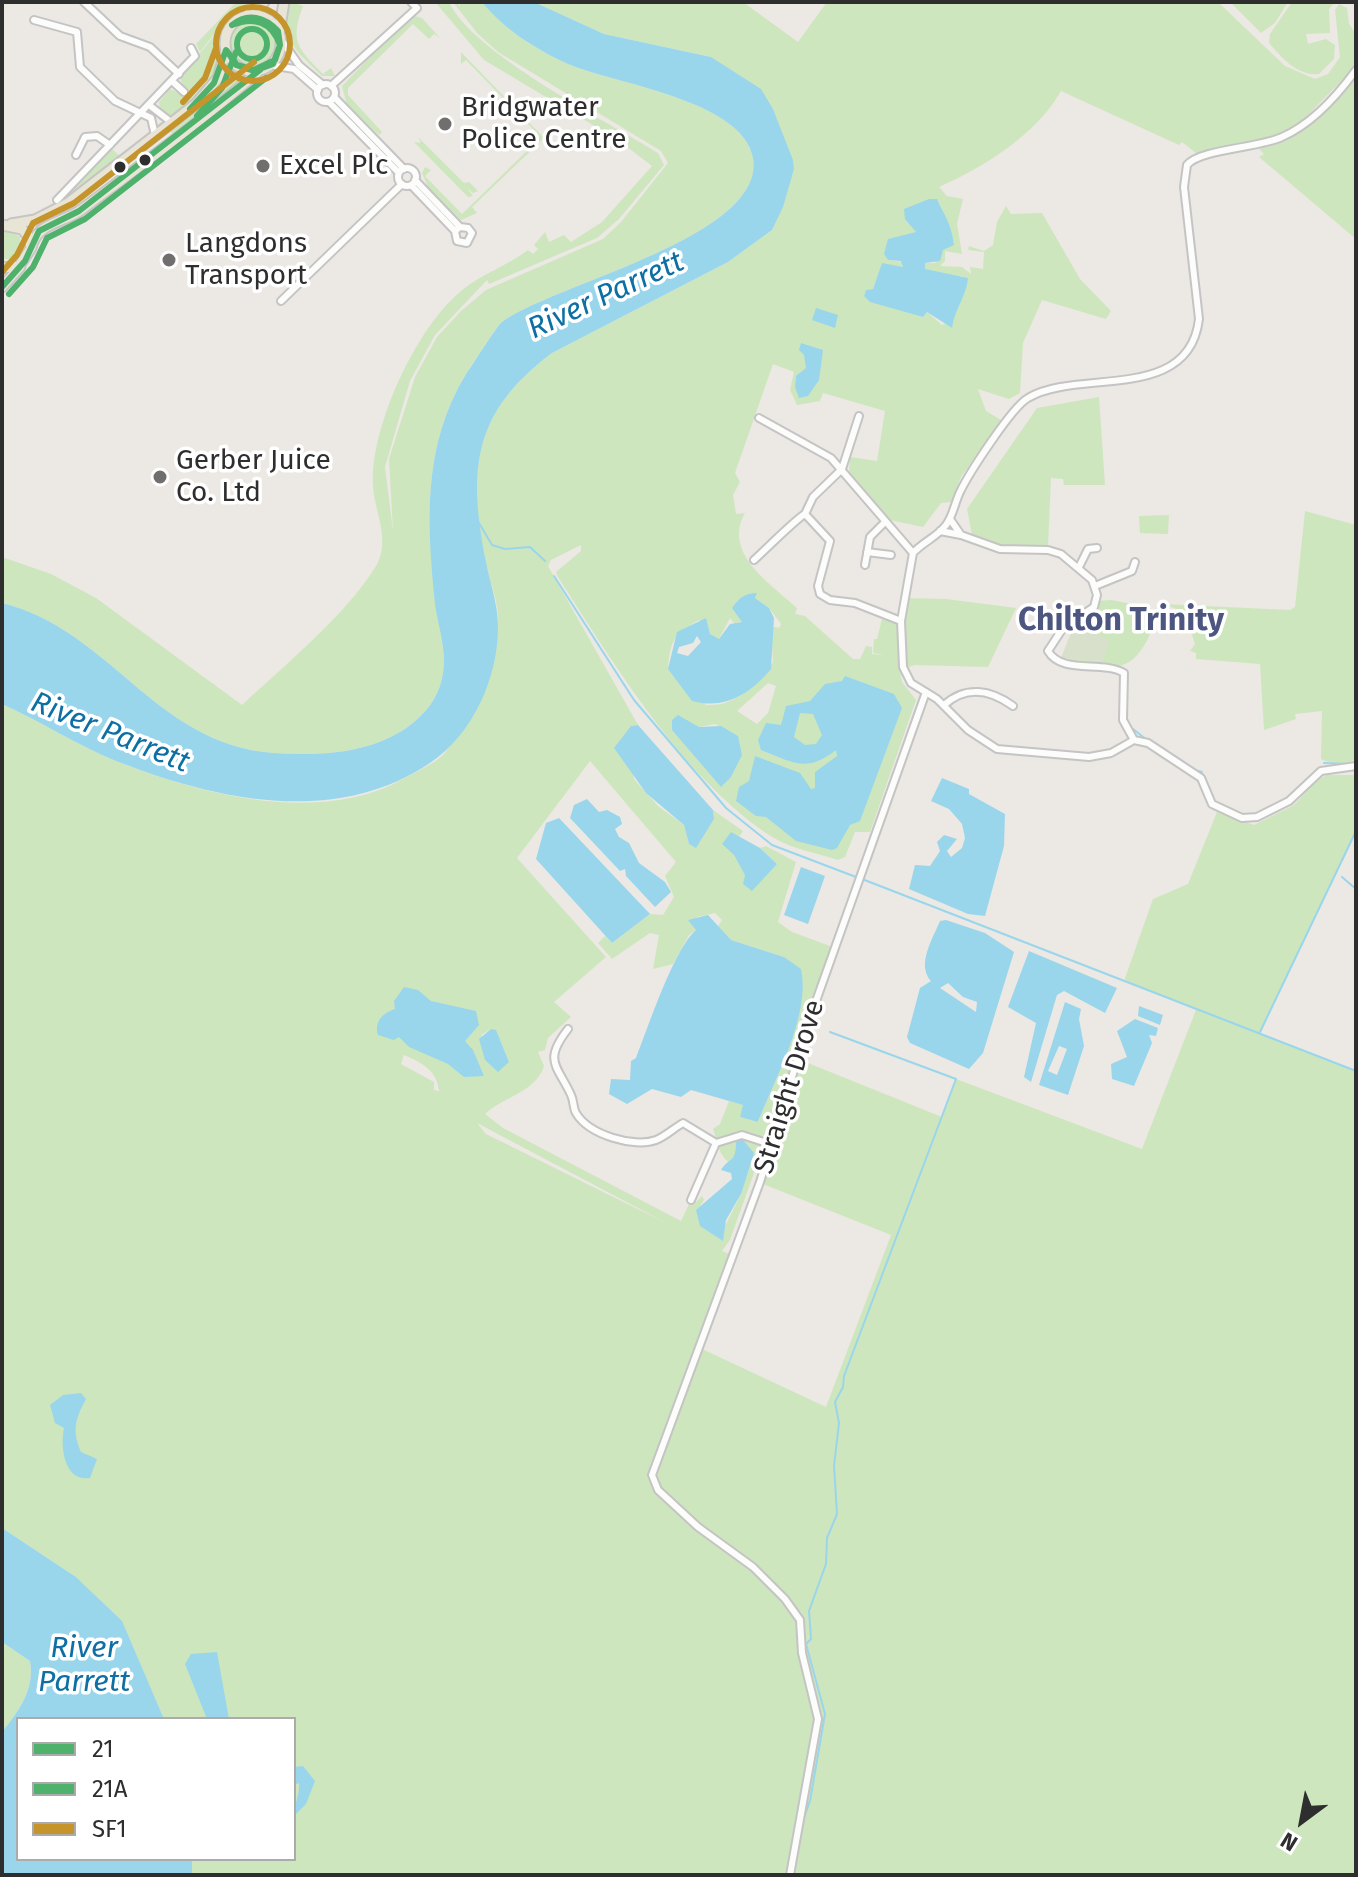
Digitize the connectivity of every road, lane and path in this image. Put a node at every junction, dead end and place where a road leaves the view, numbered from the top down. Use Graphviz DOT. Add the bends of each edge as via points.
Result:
graph roads {
  1 [pos="84,2"];
  2 [pos="264,2"];
  3 [pos="284,2"];
  4 [pos="411,2"];
  5 [pos="246,16"];
  6 [pos="34,20"];
  7 [pos="280,36"];
  8 [pos="191,48"];
  9 [pos="226,50"];
  10 [pos="265,67"];
  11 [pos="1356,70"];
  12 [pos="179,74"];
  13 [pos="172,81"];
  14 [pos="324,87"];
  15 [pos="184,92"];
  16 [pos="332,99"];
  17 [pos="149,105"];
  18 [pos="142,113"];
  19 [pos="172,123"];
  20 [pos="155,136"];
  21 [pos="110,145"];
  22 [pos="76,155"];
  23 [pos="401,171"];
  24 [pos="413,183"];
  25 [pos="402,184"];
  26 [pos="57,200"];
  27 [pos="5,224"];
  28 [pos="457,229"];
  29 [pos="31,248"];
  30 [pos="25,261"];
  31 [pos="2,268"];
  32 [pos="2,287"];
  33 [pos="281,301"];
  34 [pos="859,416"];
  35 [pos="759,418"];
  36 [pos="842,469"];
  37 [pos="805,514"];
  38 [pos="950,519"];
  39 [pos="884,523"];
  40 [pos="940,531"];
  41 [pos="961,535"];
  42 [pos="751,548"];
  43 [pos="1097,548"];
  44 [pos="867,552"];
  45 [pos="913,553"];
  46 [pos="891,555"];
  47 [pos="1135,562"];
  48 [pos="865,565"];
  49 [pos="1079,567"];
  50 [pos="1095,586"];
  51 [pos="901,621"];
  52 [pos="926,692"];
  53 [pos="1003,699"];
  54 [pos="944,705"];
  55 [pos="1013,706"];
  56 [pos="999,709"];
  57 [pos="1134,740"];
  58 [pos="1356,766"];
  59 [pos="568,1029"];
  60 [pos="716,1143"];
  61 [pos="773,1145"];
  62 [pos="691,1200"];
  63 [pos="790,1875"];
  1 -- 12 [label="street" via="120,36 150,47"];
  2 -- 5 [label="main road"];
  3 -- 7 [label="main road"];
  4 -- 14 [label="street" via="417,8"];
  5 -- 7 [label="main road" via="266,19"];
  5 -- 9 [label="main road" via="231,26"];
  6 -- 18 [label="street" via="77,32 80,67 115,101"];
  7 -- 10 [label="main road" via="279,53"];
  7 -- 14 [label="street" via="299,65"];
  8 -- 12 [label="street" via="195,56"];
  9 -- 10 [label="main road" via="242,68"];
  9 -- 19 [label="main road" via="209,92"];
  10 -- 14 [label="street" via="294,69"];
  10 -- 29 [label="main road" via="79,211 44,227"];
  11 -- 38 [label="street" via="1338,93 1288,134 1190,161 1184,187 1199,319 1189,345 1166,368 1147,377 1029,398 967,479"];
  12 -- 13 [label="street"];
  13 -- 15 [label="street"];
  13 -- 17 [label="street"];
  14 -- 16 [label="street"];
  14 -- 16 [label="street" via="320,100"];
  16 -- 23 [label="street"];
  17 -- 18 [label="street"];
  17 -- 19 [label="street"];
  18 -- 20 [label="street" via="154,122"];
  18 -- 21 [label="street"];
  19 -- 20 [label="main road"];
  20 -- 27 [label="main road" via="55,211"];
  21 -- 22 [label="street" via="97,136 85,137"];
  21 -- 26 [label="street"];
  23 -- 24 [label="street" via="413,170"];
  23 -- 25 [label="street"];
  24 -- 25 [label="street"];
  24 -- 28 [label="street"];
  25 -- 33 [label="street"];
  27 -- 29 [label="main road" via="26,233"];
  29 -- 30 [label="main road"];
  30 -- 31 [label="main road"];
  30 -- 32 [label="main road"];
  34 -- 36 [label="street"];
  35 -- 36 [label="street"];
  36 -- 37 [label="street" via="813,497"];
  36 -- 39 [label="street"];
  37 -- 42 [label="street" via="757,558"];
  37 -- 51 [label="street" via="830,541 820,594"];
  38 -- 40 [label="street"];
  38 -- 41 [label="street"];
  39 -- 44 [label="street" via="870,537"];
  39 -- 45 [label="street"];
  40 -- 41 [label="street"];
  40 -- 45 [label="street"];
  41 -- 49 [label="street" via="1000,549 1055,551"];
  43 -- 49 [label="street" via="1088,549"];
  44 -- 46 [label="street"];
  44 -- 48 [label="street"];
  45 -- 51 [label="street"];
  47 -- 50 [label="street" via="1132,571"];
  49 -- 50 [label="street"];
  50 -- 57 [label="street" via="1094,607 1063,628 1048,651 1060,662 1124,673 1123,720"];
  51 -- 52 [label="street" via="903,672"];
  52 -- 54 [label="street"];
  52 -- 61 [label="street, Straight Drove" via="810,1018"];
  53 -- 54 [label="street" via="967,692"];
  53 -- 55 [label="street"];
  53 -- 56 [label="street"];
  54 -- 57 [label="street" via="984,742 1003,750 1089,757 1111,753"];
  57 -- 58 [label="street" via="1148,743 1201,778 1212,804 1242,818 1257,817 1289,801 1321,771"];
  59 -- 60 [label="street" via="555,1045 553,1065 583,1120 609,1137 648,1142 683,1123"];
  60 -- 61 [label="street" via="742,1135"];
  60 -- 62 [label="street"];
  61 -- 63 [label="street, Straight Drove" via="651,1481 698,1527 762,1575 800,1620 818,1728"];
}
